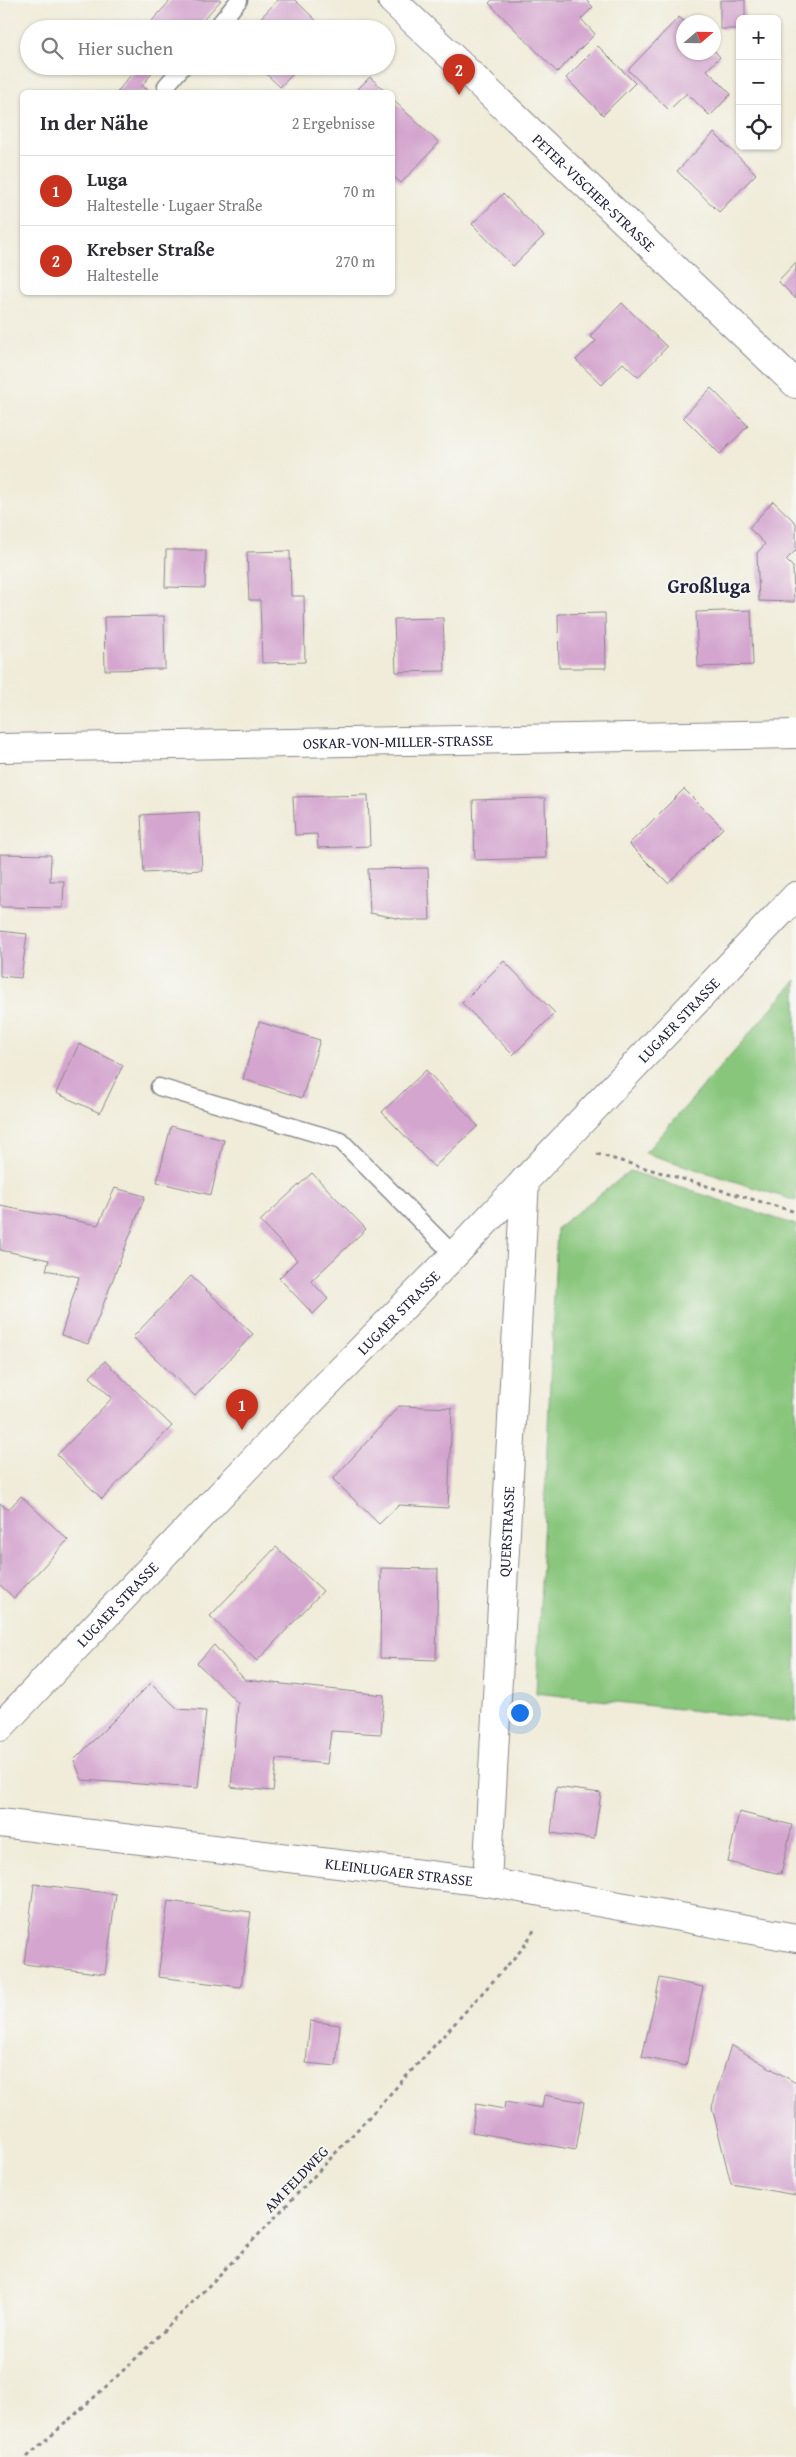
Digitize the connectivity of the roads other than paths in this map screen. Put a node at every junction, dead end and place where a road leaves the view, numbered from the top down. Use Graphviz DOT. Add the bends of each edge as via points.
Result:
graph roads {
  1 [pos="239,0"];
  2 [pos="392,0"];
  3 [pos="222,20"];
  4 [pos="175,75"];
  5 [pos="166,86"];
  6 [pos="796,384"];
  7 [pos="796,734"];
  8 [pos="0,748"];
  9 [pos="796,896"];
  10 [pos="158,1087"];
  11 [pos="525,1180"];
  12 [pos="454,1255"];
  13 [pos="0,1727"];
  14 [pos="0,1823"];
  15 [pos="487,1882"];
  16 [pos="796,1938"];
  1 -- 3 [label="lane"];
  2 -- 6 [label="street, PETER-VISCHER-STRASSE"];
  4 -- 5 [label="lane"];
  7 -- 8 [label="street, OSKAR-VON-MILLER-STRASSE"];
  9 -- 11 [label="street, LUGAER STRASSE"];
  10 -- 12 [label="lane" via="341,1141"];
  11 -- 12 [label="street, LUGAER STRASSE"];
  11 -- 15 [label="street, QUERSTRASSE"];
  12 -- 13 [label="street, LUGAER STRASSE"];
  14 -- 15 [label="street, KLEINLUGAER STRASSE"];
  15 -- 16 [label="street, KLEINLUGAER STRASSE"];
}
